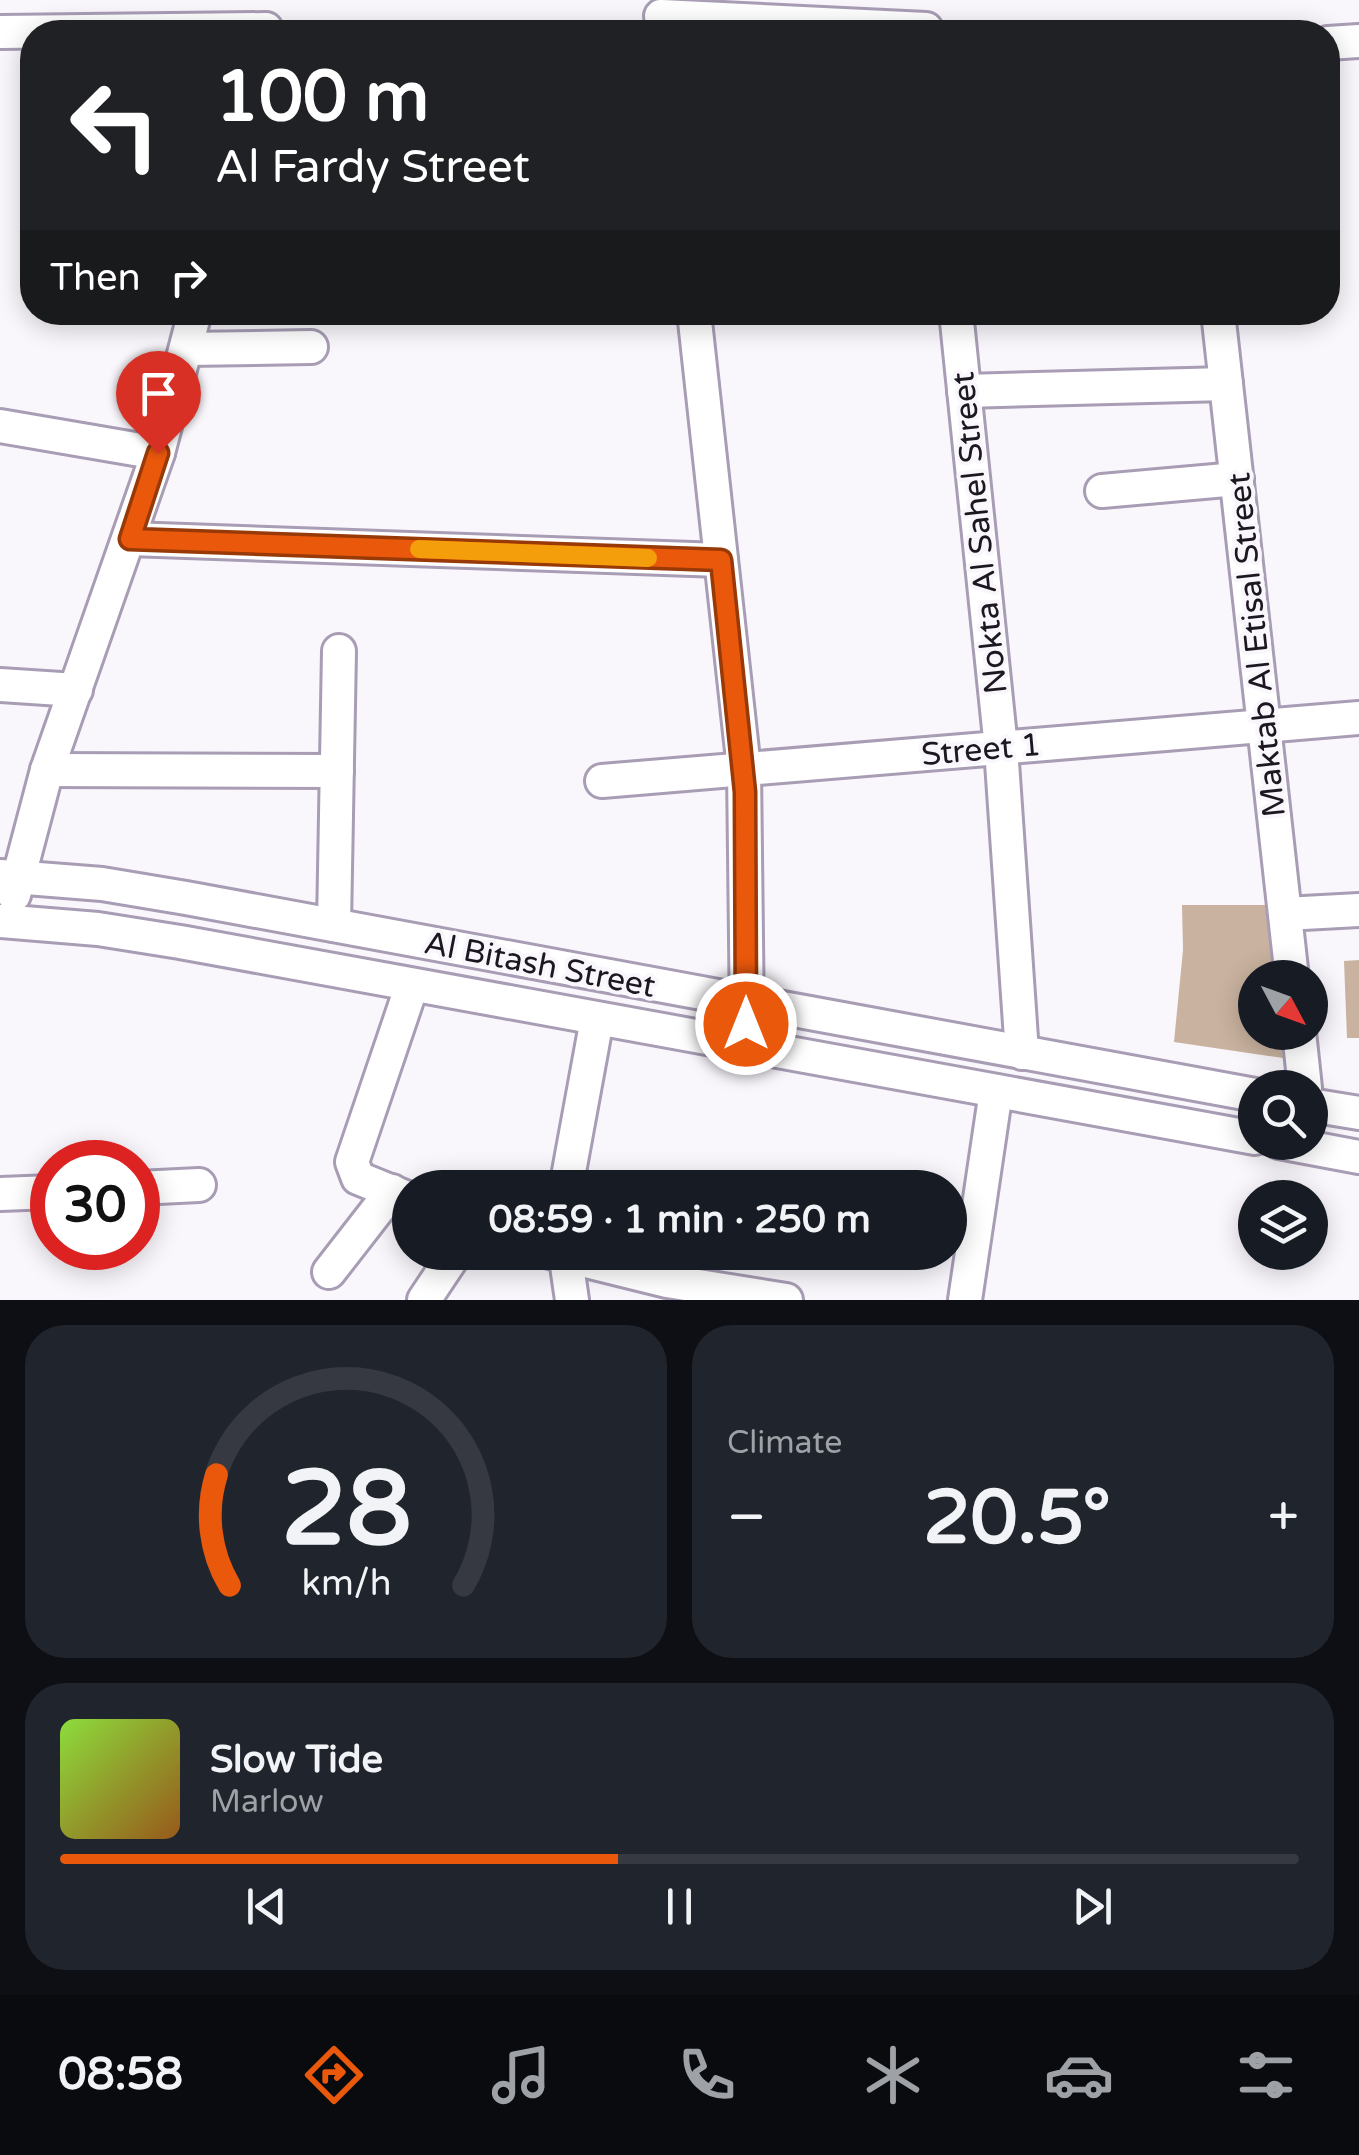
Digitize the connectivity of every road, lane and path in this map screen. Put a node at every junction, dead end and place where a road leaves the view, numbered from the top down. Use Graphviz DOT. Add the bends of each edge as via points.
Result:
graph roads {
  1 [pos="661,16"];
  2 [pos="872,20"];
  3 [pos="192,325"];
  4 [pos="695,325"];
  5 [pos="957,325"];
  6 [pos="1219,325"];
  7 [pos="311,347"];
  8 [pos="186,349"];
  9 [pos="1226,384"];
  10 [pos="964,391"];
  11 [pos="0,426"];
  12 [pos="158,453"];
  13 [pos="1237,479"];
  14 [pos="1102,491"];
  15 [pos="130,539"];
  16 [pos="721,560"];
  17 [pos="340,651"];
  18 [pos="0,685"];
  19 [pos="76,690"];
  20 [pos="1359,718"];
  21 [pos="1264,726"];
  22 [pos="1001,748"];
  23 [pos="744,769"];
  24 [pos="47,770"];
  25 [pos="337,771"];
  26 [pos="602,781"];
  27 [pos="9,876"];
  28 [pos="1359,910"];
  29 [pos="1285,914"];
  30 [pos="5,921"];
  31 [pos="334,925"];
  32 [pos="1290,960"];
  33 [pos="412,985"];
  34 [pos="747,1002"];
  35 [pos="598,1019"];
  36 [pos="746,1046"];
  37 [pos="1022,1053"];
  38 [pos="996,1092"];
  39 [pos="1238,1092"];
  40 [pos="1328,1108"];
  41 [pos="1359,1113"];
  42 [pos="1238,1135"];
  43 [pos="1328,1151"];
  44 [pos="1359,1157"];
  45 [pos="569,1170"];
  46 [pos="199,1186"];
  47 [pos="160,1187"];
  48 [pos="392,1191"];
  49 [pos="30,1193"];
  50 [pos="0,1194"];
  51 [pos="392,1205"];
  52 [pos="444,1270"];
  53 [pos="564,1270"];
  54 [pos="623,1270"];
  55 [pos="329,1272"];
  56 [pos="424,1300"];
  57 [pos="572,1300"];
  58 [pos="786,1300"];
  59 [pos="966,1300"];
  1 -- 2 [label="street"];
  3 -- 8 [label="street"];
  4 -- 16 [label="street"];
  5 -- 10 [label="street, Nokta Al Sahel Street"];
  6 -- 9 [label="street, Maktab Al Etisal Street"];
  7 -- 8 [label="street"];
  8 -- 12 [label="street"];
  9 -- 10 [label="street"];
  9 -- 13 [label="street, Maktab Al Etisal Street"];
  10 -- 22 [label="street, Nokta Al Sahel Street"];
  11 -- 12 [label="street"];
  12 -- 15 [label="street"];
  13 -- 14 [label="street"];
  13 -- 21 [label="street, Maktab Al Etisal Street"];
  15 -- 16 [label="street"];
  15 -- 19 [label="street"];
  16 -- 23 [label="street"];
  17 -- 25 [label="street"];
  18 -- 19 [label="street"];
  19 -- 24 [label="street"];
  20 -- 21 [label="street, Street 1"];
  21 -- 22 [label="street, Street 1"];
  21 -- 29 [label="street, Maktab Al Etisal Street"];
  22 -- 23 [label="street, Street 1"];
  22 -- 37 [label="street, Nokta Al Sahel Street"];
  23 -- 26 [label="street, Street 1"];
  23 -- 34 [label="street"];
  24 -- 25 [label="street"];
  24 -- 27 [label="street"];
  25 -- 31 [label="street"];
  27 -- 30 [label="street"];
  27 -- 31 [label="street, Al Bitash Street" via="143,891"];
  28 -- 29 [label="street"];
  29 -- 32 [label="street, Maktab Al Etisal Street"];
  30 -- 33 [label="street, Al Bitash Street" via="138,935"];
  31 -- 34 [label="street, Al Bitash Street"];
  33 -- 35 [label="street, Al Bitash Street"];
  33 -- 48 [label="street" via="352,1162 358,1178"];
  34 -- 36 [label="street"];
  34 -- 37 [label="street, Al Bitash Street"];
  35 -- 36 [label="street, Al Bitash Street"];
  35 -- 45 [label="street"];
  36 -- 38 [label="street, Al Bitash Street"];
  37 -- 39 [label="street, Al Bitash Street"];
  38 -- 42 [label="street, Al Bitash Street"];
  38 -- 59 [label="street"];
  40 -- 41 [label="street"];
  43 -- 44 [label="street"];
  46 -- 47 [label="street"];
  49 -- 50 [label="street"];
  51 -- 55 [label="street"];
  52 -- 56 [label="street"];
  53 -- 57 [label="street"];
  54 -- 58 [label="street"];
}
